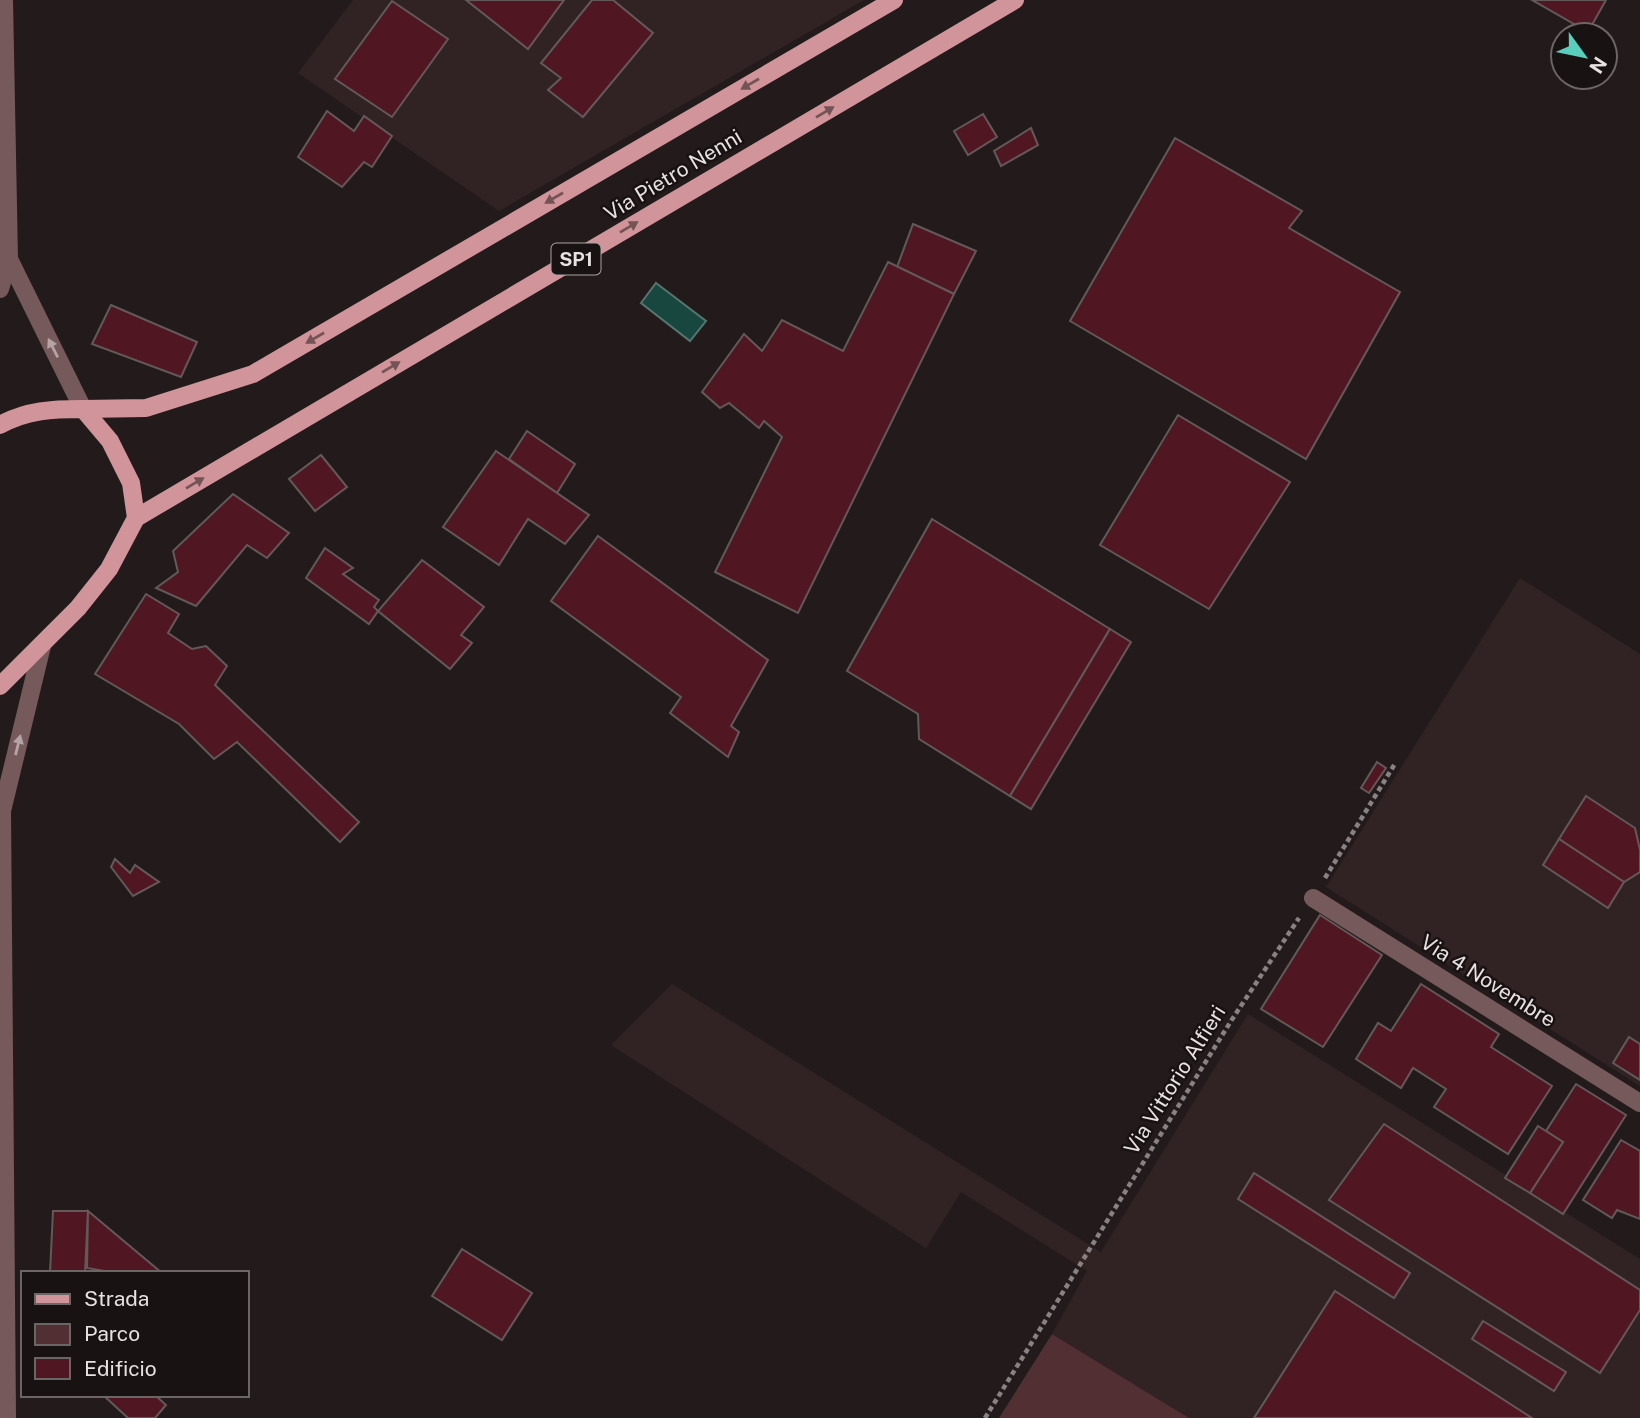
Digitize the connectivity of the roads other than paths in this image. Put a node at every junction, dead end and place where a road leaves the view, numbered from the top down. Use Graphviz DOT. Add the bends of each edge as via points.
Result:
graph roads {
  1 [pos="4,0"];
  2 [pos="894,0"];
  3 [pos="1015,0"];
  4 [pos="9,259"];
  5 [pos="0,289"];
  6 [pos="83,409"];
  7 [pos="0,425"];
  8 [pos="136,518"];
  9 [pos="42,646"];
  10 [pos="0,686"];
  11 [pos="1,810"];
  12 [pos="1313,898"];
  13 [pos="1640,1103"];
  14 [pos="7,1418"];
  1 -- 4 [label="street"];
  2 -- 6 [label="main road, Via Pietro Nenni, one-way" via="253,374 146,408"];
  8 -- 3 [label="main road, Via Pietro Nenni / SP1, one-way"];
  4 -- 5 [label="street"];
  6 -- 4 [label="street, one-way"];
  6 -- 7 [label="main road, Via Pietro Nenni" via="43,409"];
  6 -- 8 [label="main road" via="110,441 131,483"];
  8 -- 9 [label="main road" via="108,569"];
  9 -- 10 [label="main road"];
  11 -- 9 [label="street, one-way"];
  11 -- 14 [label="street"];
  12 -- 13 [label="street, Via 4 Novembre"];
}
